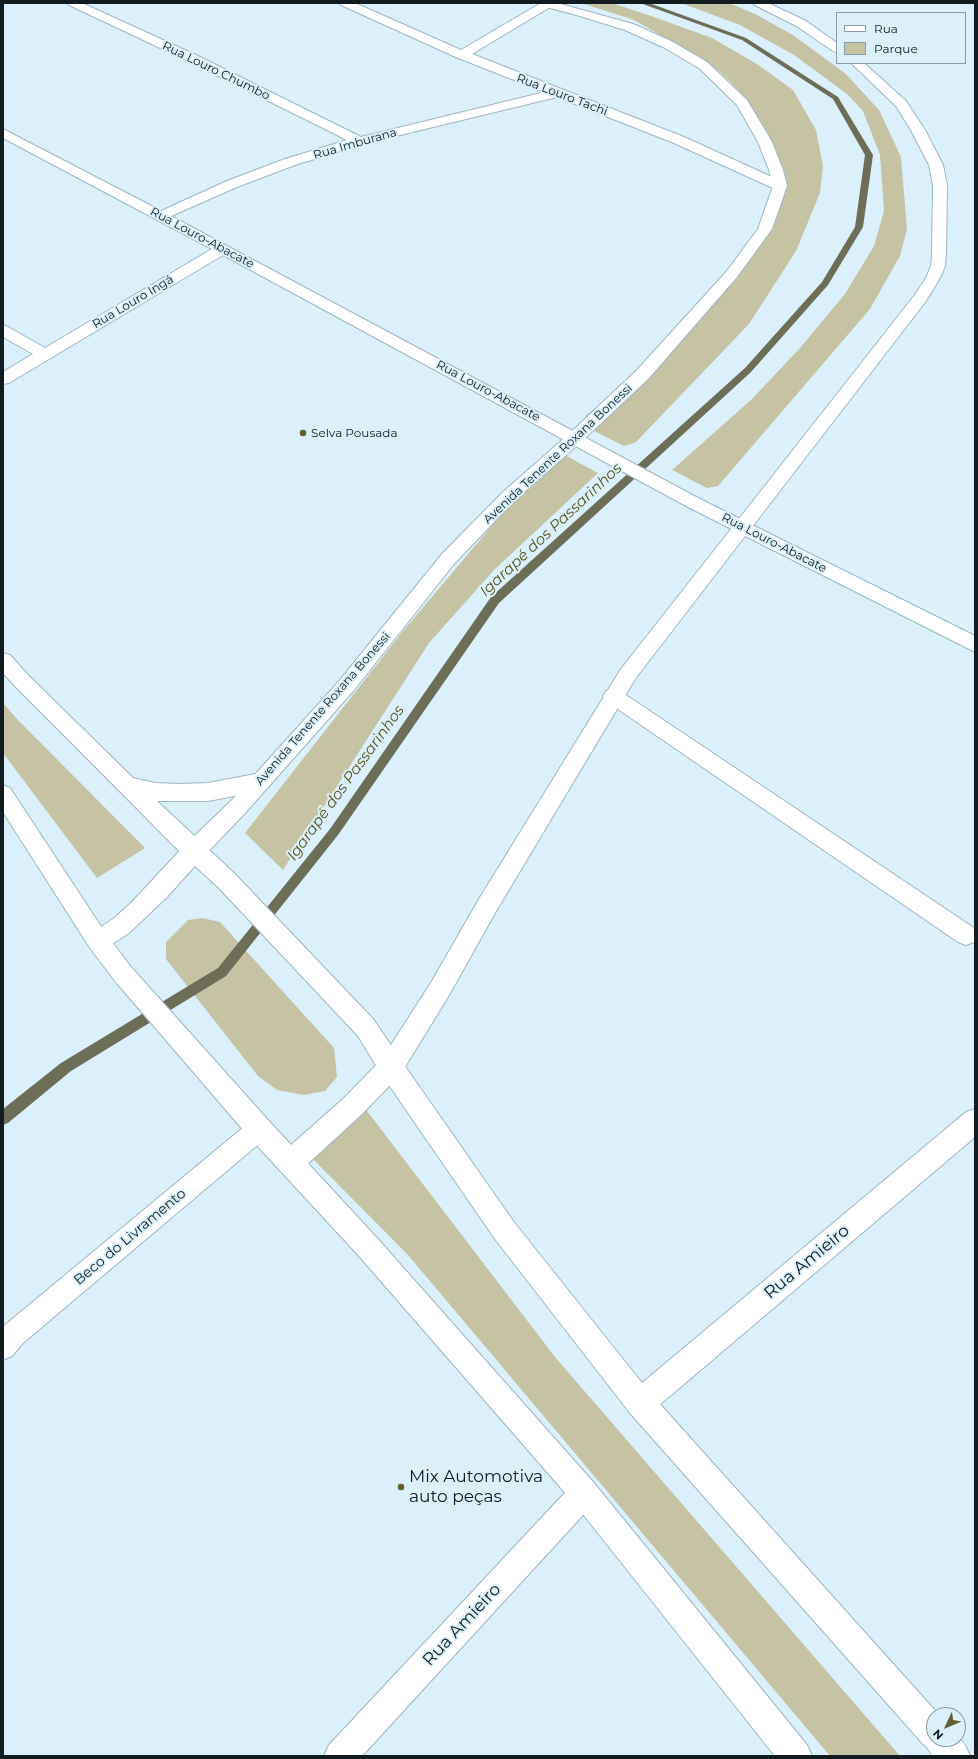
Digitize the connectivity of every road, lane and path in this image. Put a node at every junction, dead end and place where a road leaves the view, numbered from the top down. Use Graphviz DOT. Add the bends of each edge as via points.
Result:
graph roads {
  1 [pos="73,3"];
  2 [pos="345,3"];
  3 [pos="759,3"];
  4 [pos="546,4"];
  5 [pos="836,47"];
  6 [pos="462,55"];
  7 [pos="857,64"];
  8 [pos="557,93"];
  9 [pos="3,133"];
  10 [pos="359,141"];
  11 [pos="780,186"];
  12 [pos="160,216"];
  13 [pos="223,249"];
  14 [pos="3,330"];
  15 [pos="44,354"];
  16 [pos="3,379"];
  17 [pos="575,438"];
  18 [pos="742,527"];
  19 [pos="975,645"];
  20 [pos="3,660"];
  21 [pos="613,696"];
  22 [pos="261,782"];
  23 [pos="128,785"];
  24 [pos="3,794"];
  25 [pos="194,851"];
  26 [pos="966,935"];
  27 [pos="98,941"];
  28 [pos="391,1067"];
  29 [pos="975,1120"];
  30 [pos="259,1128"];
  31 [pos="291,1162"];
  32 [pos="3,1348"];
  33 [pos="640,1403"];
  34 [pos="584,1493"];
  35 [pos="926,1724"];
  36 [pos="946,1747"];
  37 [pos="340,1756"];
  38 [pos="796,1756"];
  39 [pos="954,1756"];
  1 -- 10 [label="street, Rua Louro Chumbo" via="196,60"];
  2 -- 6 [label="street, Rua Louro Tachi"];
  3 -- 5 [label="street" via="802,24"];
  4 -- 6 [label="street"];
  4 -- 11 [label="street" via="629,26 667,44 703,66 742,103 759,129"];
  6 -- 8 [label="street, Rua Louro Tachi"];
  7 -- 18 [label="street" via="901,104 936,165 940,185 938,266 922,298"];
  8 -- 10 [label="street, Rua Imburana"];
  8 -- 11 [label="street, Rua Louro Tachi" via="678,140"];
  9 -- 12 [label="street, Rua Louro-Abacate"];
  10 -- 12 [label="street, Rua Imburana" via="290,162"];
  11 -- 17 [label="street, Avenida Tenente Roxana Bonessi" via="765,229 732,274 643,374"];
  12 -- 13 [label="street, Rua Louro-Abacate"];
  13 -- 15 [label="street, Rua Louro Ingá"];
  13 -- 17 [label="street, Rua Louro-Abacate"];
  14 -- 15 [label="street"];
  15 -- 16 [label="street, Rua Louro Ingá"];
  17 -- 18 [label="street, Rua Louro-Abacate"];
  17 -- 22 [label="street, Avenida Tenente Roxana Bonessi" via="508,497 448,559 347,685"];
  18 -- 19 [label="street, Rua Louro-Abacate"];
  18 -- 21 [label="street"];
  20 -- 23 [label="street"];
  21 -- 26 [label="street"];
  21 -- 28 [label="street"];
  22 -- 23 [label="street" via="208,792 180,793 155,792"];
  22 -- 25 [label="street, Avenida Tenente Roxana Bonessi"];
  23 -- 25 [label="street"];
  24 -- 27 [label="street"];
  25 -- 27 [label="street, Avenida Tenente Roxana Bonessi" via="139,910"];
  25 -- 28 [label="street" via="226,880 366,1028"];
  27 -- 30 [label="street" via="123,974"];
  28 -- 31 [label="street"];
  28 -- 33 [label="street" via="504,1230"];
  29 -- 33 [label="street, Rua Amieiro"];
  30 -- 31 [label="street"];
  30 -- 32 [label="lane, Beco do Livramento" via="14,1334"];
  31 -- 34 [label="street"];
  33 -- 35 [label="street"];
  34 -- 37 [label="street, Rua Amieiro"];
  34 -- 38 [label="street"];
  36 -- 39 [label="street"];
}
